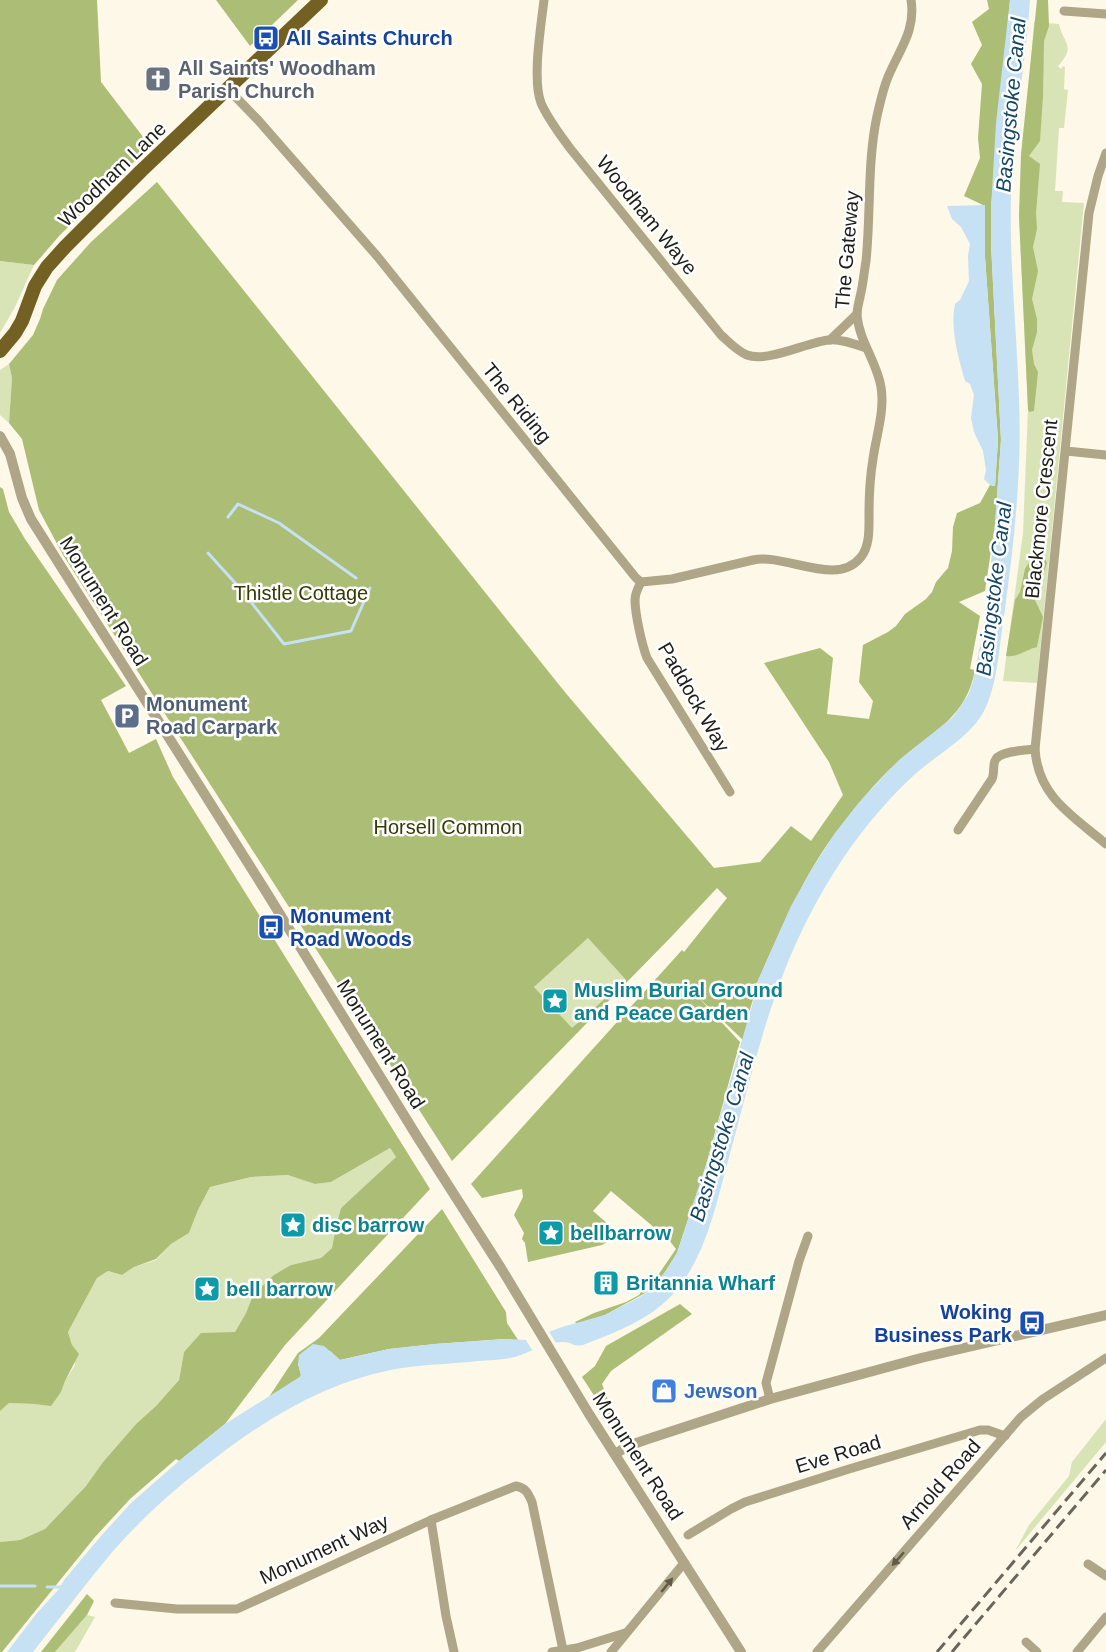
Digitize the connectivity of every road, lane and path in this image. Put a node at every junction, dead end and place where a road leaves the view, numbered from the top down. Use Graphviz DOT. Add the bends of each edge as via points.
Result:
graph roads {
  1 [pos="321,0"];
  2 [pos="544,0"];
  3 [pos="911,0"];
  4 [pos="1069,0"];
  5 [pos="1106,14"];
  6 [pos="228,89"];
  7 [pos="1106,153"];
  8 [pos="857,314"];
  9 [pos="830,340"];
  10 [pos="2,347"];
  11 [pos="866,348"];
  12 [pos="0,436"];
  13 [pos="3,445"];
  14 [pos="1066,451"];
  15 [pos="1106,454"];
  16 [pos="641,582"];
  17 [pos="1035,749"];
  18 [pos="730,792"];
  19 [pos="958,830"];
  20 [pos="1106,844"];
  21 [pos="808,1236"];
  22 [pos="1106,1315"];
  23 [pos="1106,1358"];
  24 [pos="770,1399"];
  25 [pos="1005,1436"];
  26 [pos="615,1454"];
  27 [pos="431,1520"];
  28 [pos="688,1535"];
  29 [pos="684,1563"];
  30 [pos="1088,1564"];
  31 [pos="1106,1576"];
  32 [pos="115,1603"];
  33 [pos="1106,1617"];
  34 [pos="1097,1628"];
  35 [pos="627,1632"];
  36 [pos="1106,1636"];
  37 [pos="1026,1642"];
  38 [pos="577,1648"];
  39 [pos="563,1650"];
  40 [pos="454,1652"];
  41 [pos="552,1652"];
  42 [pos="594,1652"];
  43 [pos="611,1652"];
  44 [pos="741,1652"];
  45 [pos="817,1652"];
  46 [pos="1037,1652"];
  47 [pos="1077,1652"];
  1 -- 6 [label="main road, Woodham Lane"];
  2 -- 9 [label="street, Woodham Waye" via="537,80 544,108 569,147 721,335 755,357"];
  3 -- 8 [label="street, The Gateway" via="910,32 887,79 877,117 866,260"];
  4 -- 5 [label="street" via="1066,11"];
  6 -- 10 [label="main road, Woodham Lane" via="47,267 22,321"];
  6 -- 16 [label="street, The Riding" via="377,256"];
  7 -- 14 [label="street, Blackmore Crescent" via="1089,213"];
  8 -- 9 [label="street"];
  8 -- 11 [label="street, The Gateway"];
  9 -- 11 [label="street"];
  11 -- 16 [label="street, The Gateway" via="879,377 882,408 870,479 869,531 866,548 858,560 846,568 823,570 766,558"];
  12 -- 13 [label="street, Monument Road"];
  13 -- 26 [label="street, Monument Road" via="10,454 31,519"];
  14 -- 15 [label="street"];
  14 -- 17 [label="street, Blackmore Crescent"];
  16 -- 18 [label="street, Paddock Way" via="635,604 647,658"];
  17 -- 19 [label="street" via="998,757 992,779"];
  17 -- 20 [label="street, Blackmore Crescent" via="1044,783 1053,798"];
  21 -- 24 [label="street" via="766,1383"];
  22 -- 24 [label="street" via="921,1358"];
  23 -- 25 [label="street, Arnold Road" via="1043,1399"];
  24 -- 26 [label="street" via="628,1446"];
  25 -- 28 [label="street, Eve Road" via="980,1430 838,1472 745,1502"];
  25 -- 45 [label="street, Arnold Road, one-way"];
  26 -- 29 [label="street, Monument Road"];
  27 -- 32 [label="street, Monument Way" via="237,1609"];
  27 -- 39 [label="street, Monument Way" via="516,1486 528,1492"];
  27 -- 40 [label="street"];
  35 -- 29 [label="street, one-way"];
  29 -- 44 [label="street, Monument Road"];
  30 -- 31 [label="street"];
  33 -- 34 [label="street"];
  34 -- 36 [label="street"];
  34 -- 47 [label="street"];
  35 -- 38 [label="street"];
  35 -- 43 [label="street"];
  37 -- 46 [label="street"];
  38 -- 39 [label="street"];
  38 -- 42 [label="street"];
  39 -- 41 [label="street"];
}
